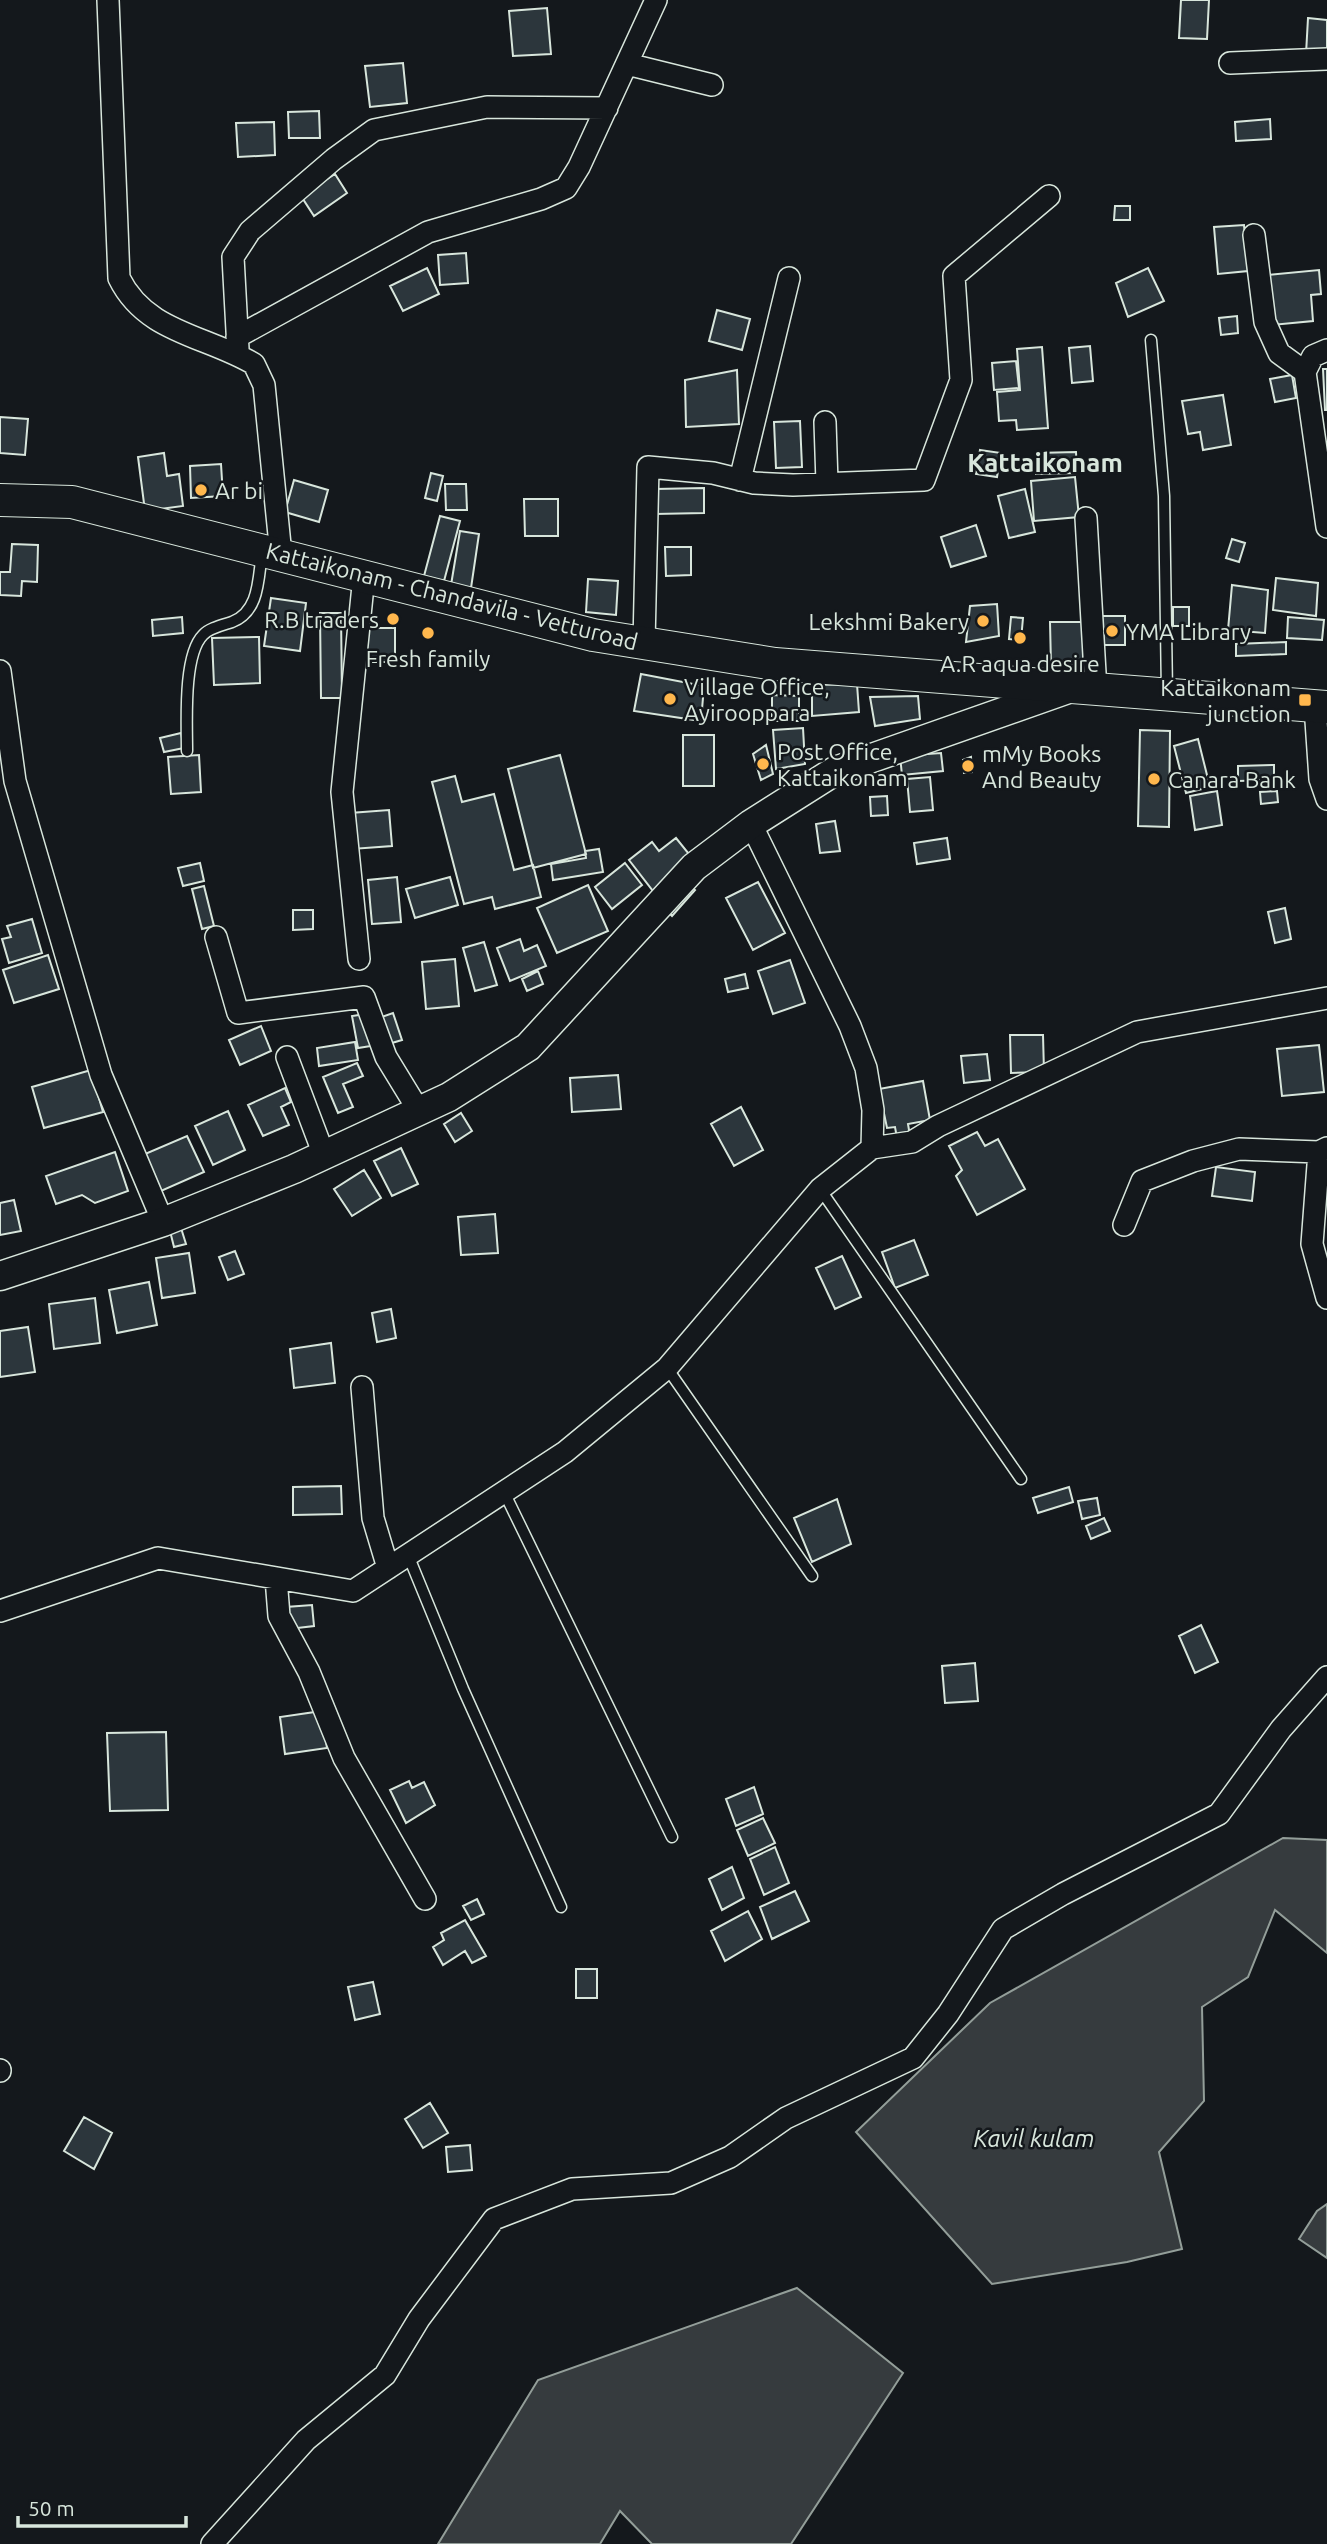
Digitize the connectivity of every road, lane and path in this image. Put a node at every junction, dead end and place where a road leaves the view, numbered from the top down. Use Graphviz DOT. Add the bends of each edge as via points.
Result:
graph roads {
  1 [pos="108,0"];
  2 [pos="656,0"];
  3 [pos="1327,58"];
  4 [pos="1230,63"];
  5 [pos="626,64"];
  6 [pos="712,85"];
  7 [pos="607,108"];
  8 [pos="1049,196"];
  9 [pos="1254,235"];
  10 [pos="789,278"];
  11 [pos="1151,340"];
  12 [pos="238,346"];
  13 [pos="1327,350"];
  14 [pos="1305,372"];
  15 [pos="825,422"];
  16 [pos="740,480"];
  17 [pos="827,483"];
  18 [pos="0,500"];
  19 [pos="1086,518"];
  20 [pos="1327,527"];
  21 [pos="271,552"];
  22 [pos="364,576"];
  23 [pos="643,643"];
  24 [pos="0,671"];
  25 [pos="1085,689"];
  26 [pos="1167,696"];
  27 [pos="1321,706"];
  28 [pos="187,751"];
  29 [pos="1327,799"];
  30 [pos="751,824"];
  31 [pos="216,937"];
  32 [pos="359,959"];
  33 [pos="1327,998"];
  34 [pos="287,1057"];
  35 [pos="419,1111"];
  36 [pos="872,1148"];
  37 [pos="1323,1150"];
  38 [pos="324,1155"];
  39 [pos="821,1189"];
  40 [pos="163,1222"];
  41 [pos="1124,1225"];
  42 [pos="0,1276"];
  43 [pos="1327,1298"];
  44 [pos="667,1368"];
  45 [pos="362,1388"];
  46 [pos="1021,1479"];
  47 [pos="504,1492"];
  48 [pos="408,1555"];
  49 [pos="388,1568"];
  50 [pos="812,1576"];
  51 [pos="276,1578"];
  52 [pos="0,1611"];
  53 [pos="1327,1677"];
  54 [pos="672,1837"];
  55 [pos="425,1899"];
  56 [pos="561,1907"];
  57 [pos="212,2544"];
  1 -- 12 [label="street" via="119,278 130,299 151,318"];
  2 -- 5 [label="street"];
  3 -- 4 [label="street"];
  5 -- 6 [label="street"];
  5 -- 7 [label="street"];
  7 -- 12 [label="street" via="566,188 428,232"];
  7 -- 12 [label="street" via="487,107 374,130 250,231 233,257"];
  8 -- 17 [label="street" via="954,276 961,380 924,480"];
  9 -- 14 [label="street" via="1265,322 1279,354"];
  10 -- 16 [label="street"];
  11 -- 26 [label="lane" via="1164,496"];
  12 -- 21 [label="street" via="264,385"];
  13 -- 14 [label="street" via="1313,356"];
  14 -- 20 [label="street"];
  15 -- 17 [label="street"];
  16 -- 17 [label="street"];
  16 -- 23 [label="street" via="648,467"];
  18 -- 21 [label="main road, Kattaikonam - Chandavila - Vetturoad" via="72,502"];
  19 -- 25 [label="street"];
  21 -- 22 [label="main road, Kattaikonam - Chandavila - Vetturoad"];
  21 -- 28 [label="lane" via="256,597 243,618 203,635 194,651 187,696"];
  22 -- 23 [label="main road, Kattaikonam - Chandavila - Vetturoad" via="593,635"];
  22 -- 32 [label="street" via="342,792"];
  23 -- 25 [label="main road, Kattaikonam - Chandavila - Vetturoad" via="775,664"];
  24 -- 40 [label="street" via="15,781 101,1075"];
  25 -- 26 [label="main road, Kattaikonam - Chandavila - Vetturoad"];
  25 -- 30 [label="main road" via="835,771"];
  26 -- 27 [label="main road, Kattaikonam - Chandavila - Vetturoad"];
  27 -- 29 [label="street" via="1320,779"];
  30 -- 35 [label="main road" via="694,867 527,1047"];
  30 -- 36 [label="street" via="866,1068 873,1110"];
  31 -- 35 [label="street" via="238,1013 363,997 386,1057"];
  33 -- 36 [label="street" via="1137,1032 912,1142"];
  34 -- 38 [label="street"];
  35 -- 38 [label="main road"];
  36 -- 39 [label="street"];
  37 -- 41 [label="street" via="1239,1149 1180,1166 1142,1181"];
  37 -- 43 [label="street" via="1312,1244"];
  38 -- 40 [label="main road"];
  39 -- 44 [label="street"];
  39 -- 46 [label="lane"];
  40 -- 42 [label="main road"];
  44 -- 47 [label="street" via="565,1452"];
  44 -- 50 [label="lane"];
  45 -- 49 [label="street" via="373,1518"];
  47 -- 48 [label="street"];
  47 -- 54 [label="lane"];
  48 -- 49 [label="street"];
  48 -- 56 [label="lane"];
  49 -- 51 [label="street" via="353,1591"];
  51 -- 52 [label="street" via="158,1558"];
  51 -- 55 [label="street" via="279,1616 309,1672 344,1758"];
  53 -- 57 [label="street" via="1219,1814 1003,1929 948,2014 913,2058 786,2118 730,2157 671,2183 572,2189 494,2219 419,2319 385,2375 306,2440"];
}
